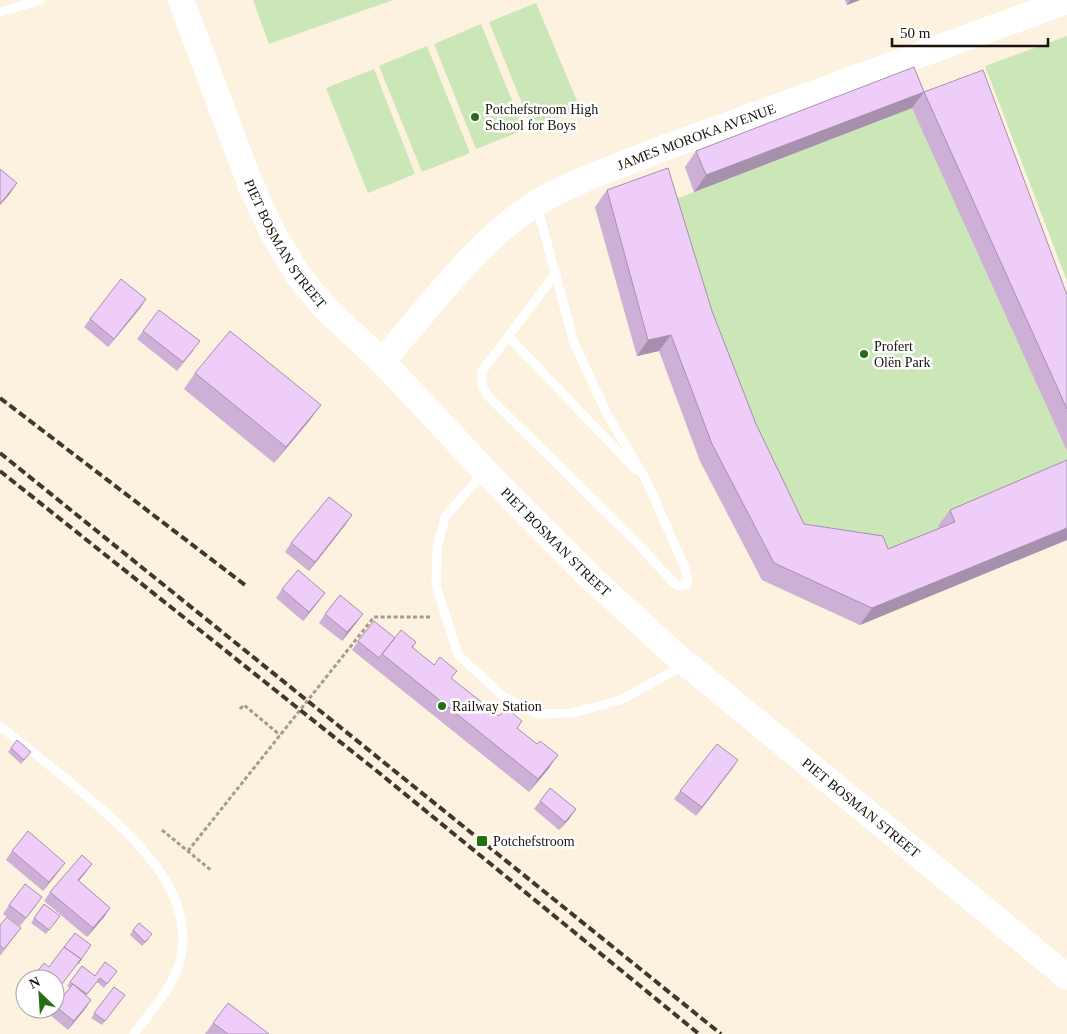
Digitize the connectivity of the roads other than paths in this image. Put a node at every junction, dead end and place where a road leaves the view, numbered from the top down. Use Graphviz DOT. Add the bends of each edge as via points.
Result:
graph roads {
  1 [pos="41,0"];
  2 [pos="181,0"];
  3 [pos="1067,0"];
  4 [pos="0,12"];
  5 [pos="536,204"];
  6 [pos="556,273"];
  7 [pos="508,336"];
  8 [pos="382,361"];
  9 [pos="485,471"];
  10 [pos="646,480"];
  11 [pos="687,664"];
  12 [pos="0,726"];
  13 [pos="1067,977"];
  14 [pos="134,1034"];
  1 -- 4 [label="lane"];
  2 -- 8 [label="street, PIET BOSMAN STREET" via="273,233 312,293"];
  3 -- 5 [label="street, JAMES MOROKA AVENUE" via="656,151"];
  5 -- 6 [label="lane"];
  5 -- 8 [label="street, JAMES MOROKA AVENUE" via="505,227 461,269"];
  6 -- 7 [label="lane"];
  6 -- 10 [label="lane" via="574,343 607,414"];
  7 -- 10 [label="lane"];
  7 -- 10 [label="lane" via="482,372 482,386 488,396 673,582 684,586 688,579 685,568"];
  8 -- 9 [label="street, PIET BOSMAN STREET"];
  9 -- 11 [label="street, PIET BOSMAN STREET" via="586,573"];
  9 -- 11 [label="lane" via="445,517 437,549 436,585 458,655 504,697 539,714 572,713 621,700"];
  11 -- 13 [label="street, PIET BOSMAN STREET"];
  12 -- 14 [label="lane" via="106,814 145,853 166,881 177,904 184,937 175,978"];
}
